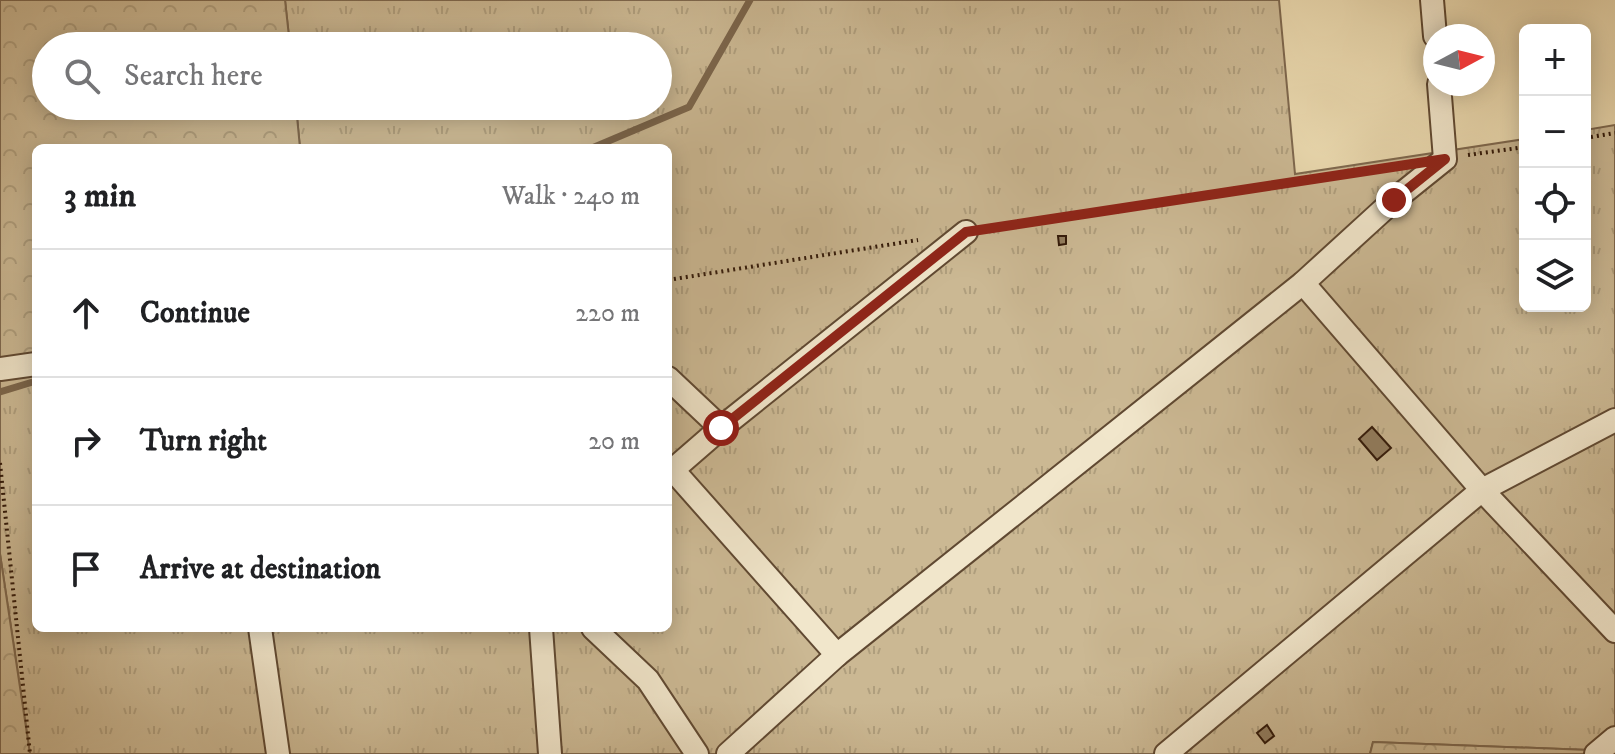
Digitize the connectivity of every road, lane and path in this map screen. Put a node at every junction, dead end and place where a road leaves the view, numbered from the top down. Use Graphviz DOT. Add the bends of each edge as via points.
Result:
graph roads {
  1 [pos="1432,0"];
  2 [pos="1434,24"];
  3 [pos="1440,96"];
  4 [pos="1615,133"];
  5 [pos="1591,137"];
  6 [pos="1519,148"];
  7 [pos="1445,159"];
  8 [pos="966,232"];
  9 [pos="919,240"];
  10 [pos="672,279"];
  11 [pos="1303,283"];
  12 [pos="32,365"];
  13 [pos="0,369"];
  14 [pos="672,382"];
  15 [pos="1615,420"];
  16 [pos="721,428"];
  17 [pos="0,463"];
  18 [pos="672,470"];
  19 [pos="672,474"];
  20 [pos="1482,490"];
  21 [pos="1615,631"];
  22 [pos="261,632"];
  23 [pos="541,632"];
  24 [pos="597,632"];
  25 [pos="837,655"];
  26 [pos="1615,738"];
  27 [pos="30,754"];
  28 [pos="278,754"];
  29 [pos="550,754"];
  30 [pos="697,754"];
  31 [pos="728,754"];
  32 [pos="1166,754"];
  33 [pos="1596,754"];
  1 -- 2 [label="street"];
  3 -- 7 [label="street"];
  4 -- 5 [label="path"];
  6 -- 7 [label="path"];
  7 -- 8 [label="path"];
  7 -- 11 [label="street"];
  8 -- 16 [label="street"];
  9 -- 10 [label="path"];
  11 -- 20 [label="street"];
  11 -- 25 [label="street"];
  12 -- 13 [label="street"];
  14 -- 16 [label="street"];
  15 -- 20 [label="street"];
  16 -- 18 [label="street"];
  17 -- 27 [label="path"];
  19 -- 25 [label="street"];
  20 -- 21 [label="street"];
  20 -- 32 [label="street"];
  22 -- 28 [label="street"];
  23 -- 29 [label="street"];
  24 -- 30 [label="street" via="648,680"];
  25 -- 31 [label="street"];
  26 -- 33 [label="street"];
}
